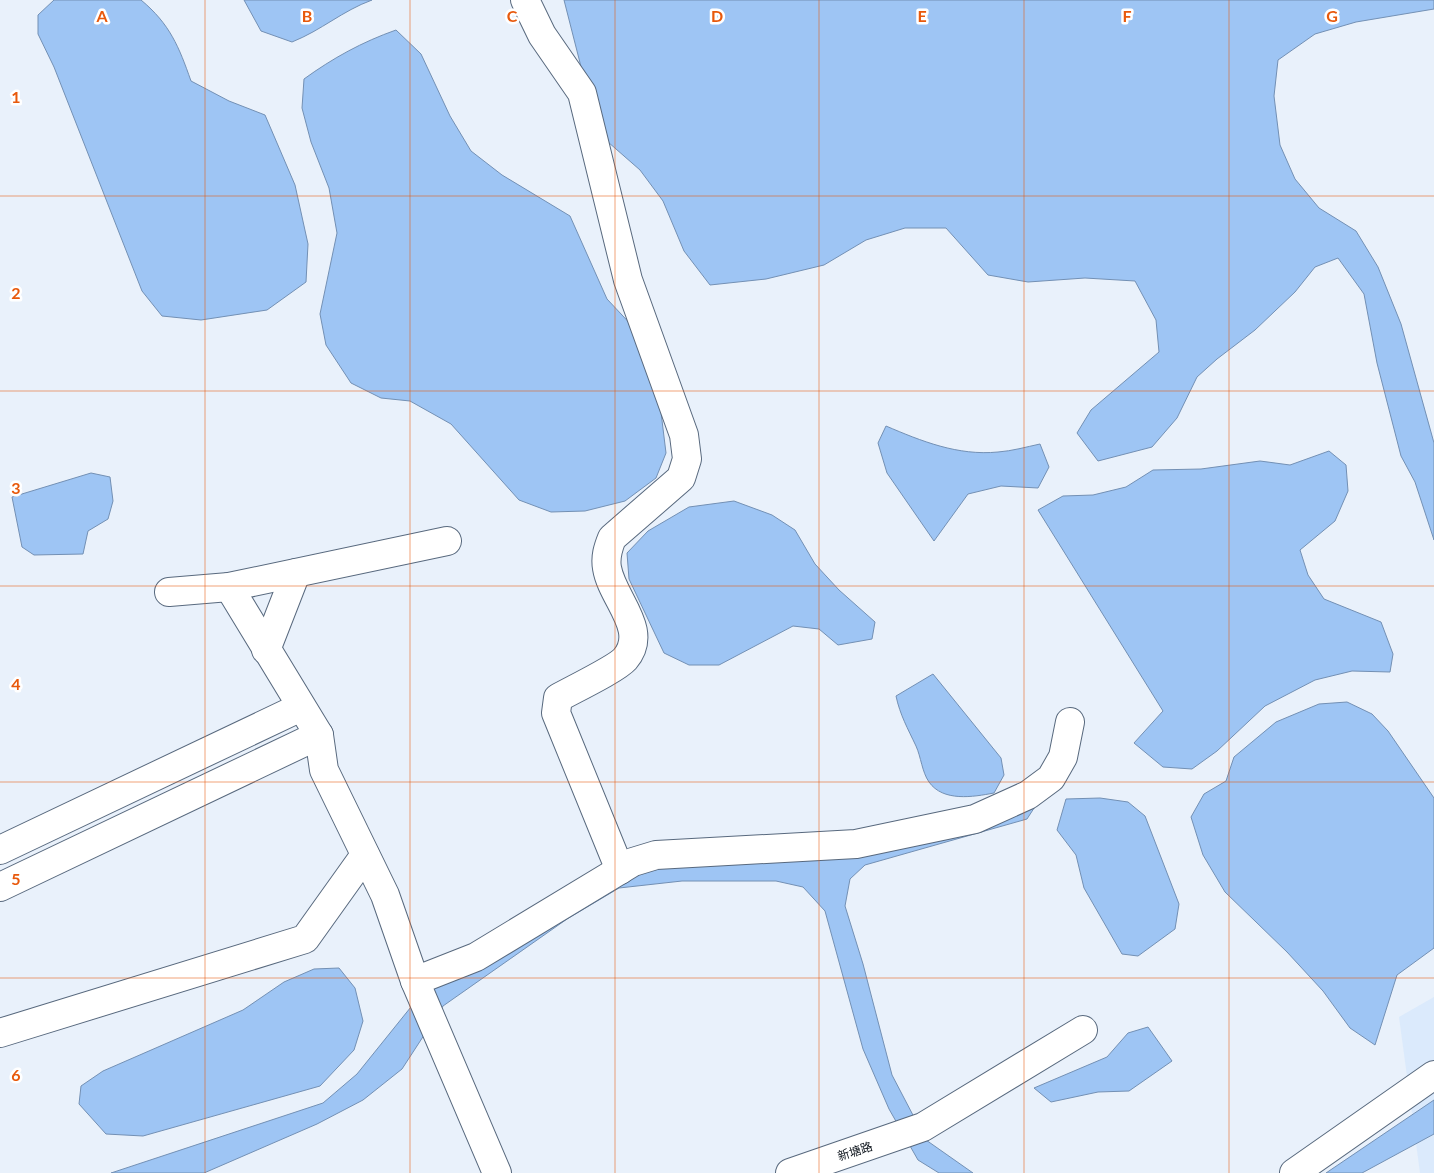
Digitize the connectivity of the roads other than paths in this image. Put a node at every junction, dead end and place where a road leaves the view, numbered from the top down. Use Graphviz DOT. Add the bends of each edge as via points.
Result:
graph roads {
  1 [pos="526,0"];
  2 [pos="447,541"];
  3 [pos="296,572"];
  4 [pos="229,587"];
  5 [pos="170,592"];
  6 [pos="266,650"];
  7 [pos="301,707"];
  8 [pos="1070,722"];
  9 [pos="319,734"];
  10 [pos="0,850"];
  11 [pos="365,855"];
  12 [pos="620,870"];
  13 [pos="0,887"];
  14 [pos="417,986"];
  15 [pos="1083,1030"];
  16 [pos="0,1033"];
  17 [pos="1434,1075"];
  18 [pos="496,1173"];
  19 [pos="790,1173"];
  20 [pos="1294,1173"];
  1 -- 12 [label="street" via="542,35 582,93 628,280 684,435 687,459 681,478 612,538 607,552 606,568 635,634 634,646 624,661 558,698 556,713"];
  2 -- 3 [label="street"];
  3 -- 4 [label="street"];
  3 -- 6 [label="street"];
  4 -- 5 [label="street"];
  4 -- 6 [label="street"];
  6 -- 7 [label="street"];
  7 -- 9 [label="street"];
  7 -- 10 [label="street"];
  8 -- 12 [label="street" via="1063,757 1051,778 1028,795 975,819 856,844 656,855"];
  9 -- 11 [label="street" via="324,770"];
  9 -- 13 [label="street"];
  11 -- 14 [label="street" via="385,895"];
  11 -- 16 [label="street" via="305,938"];
  12 -- 14 [label="street" via="476,957"];
  14 -- 18 [label="street"];
  15 -- 19 [label="street, 新塘路" via="923,1127"];
  17 -- 20 [label="street"];
}
